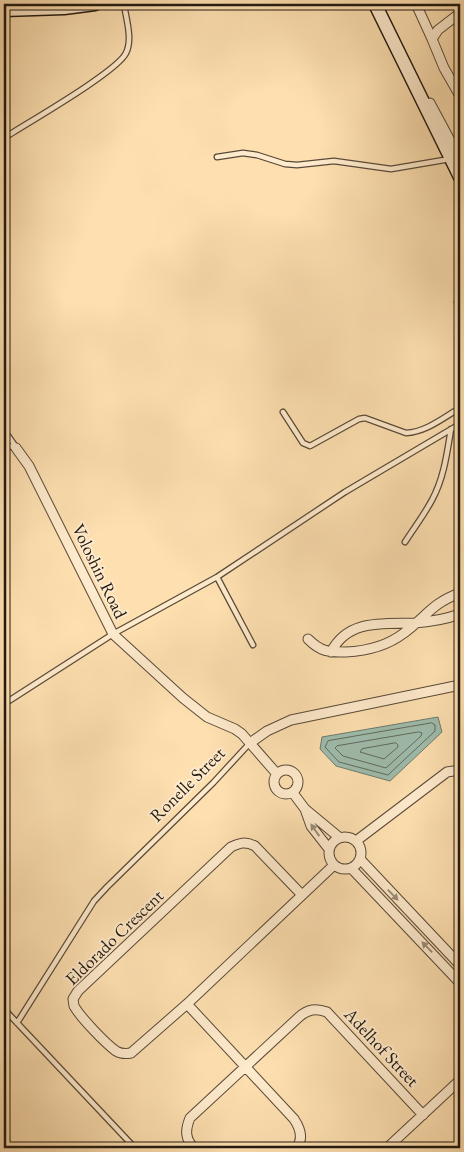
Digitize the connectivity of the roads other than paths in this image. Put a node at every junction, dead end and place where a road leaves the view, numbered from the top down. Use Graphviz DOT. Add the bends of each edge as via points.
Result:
graph roads {
  1 [pos="95,4"];
  2 [pos="124,4"];
  3 [pos="375,4"];
  4 [pos="416,4"];
  5 [pos="4,10"];
  6 [pos="460,13"];
  7 [pos="432,39"];
  8 [pos="460,96"];
  9 [pos="4,138"];
  10 [pos="217,157"];
  11 [pos="456,159"];
  12 [pos="460,177"];
  13 [pos="460,296"];
  14 [pos="460,309"];
  15 [pos="460,408"];
  16 [pos="283,412"];
  17 [pos="460,424"];
  18 [pos="451,429"];
  19 [pos="4,430"];
  20 [pos="4,444"];
  21 [pos="16,448"];
  22 [pos="405,542"];
  23 [pos="217,577"];
  24 [pos="460,593"];
  25 [pos="460,614"];
  26 [pos="415,623"];
  27 [pos="113,634"];
  28 [pos="308,639"];
  29 [pos="254,645"];
  30 [pos="331,652"];
  31 [pos="460,685"];
  32 [pos="4,704"];
  33 [pos="250,742"];
  34 [pos="460,770"];
  35 [pos="277,774"];
  36 [pos="293,793"];
  37 [pos="305,809"];
  38 [pos="340,838"];
  39 [pos="356,841"];
  40 [pos="330,849"];
  41 [pos="360,859"];
  42 [pos="334,865"];
  43 [pos="351,868"];
  44 [pos="302,895"];
  45 [pos="460,965"];
  46 [pos="460,983"];
  47 [pos="187,1004"];
  48 [pos="4,1009"];
  49 [pos="17,1023"];
  50 [pos="245,1067"];
  51 [pos="460,1080"];
  52 [pos="423,1115"];
  53 [pos="129,1142"];
  54 [pos="124,1148"];
  55 [pos="135,1148"];
  56 [pos="194,1148"];
  57 [pos="296,1148"];
  58 [pos="387,1148"];
  1 -- 5 [label="street"];
  2 -- 9 [label="lane" via="129,40 123,58 101,76"];
  3 -- 11 [label="street"];
  4 -- 7 [label="street"];
  6 -- 7 [label="street" via="438,30"];
  7 -- 8 [label="street"];
  10 -- 11 [label="lane" via="243,153 285,164 334,161 390,169"];
  11 -- 12 [label="street"];
  13 -- 14 [label="lane" via="457,302"];
  15 -- 16 [label="lane" via="421,431 411,433 370,419 359,419 310,446 304,443"];
  17 -- 18 [label="lane"];
  18 -- 22 [label="lane" via="446,462 436,491"];
  18 -- 23 [label="lane" via="345,492"];
  19 -- 21 [label="lane"];
  20 -- 21 [label="lane"];
  21 -- 27 [label="street, Voloshin Road" via="29,466"];
  23 -- 27 [label="lane"];
  23 -- 29 [label="lane"];
  24 -- 26 [label="street" via="436,604"];
  25 -- 26 [label="street"];
  26 -- 30 [label="street" via="405,633 382,645 358,651"];
  26 -- 30 [label="street" via="362,627 341,636"];
  27 -- 32 [label="lane"];
  27 -- 33 [label="street, Voloshin Road" via="207,717 235,729"];
  28 -- 30 [label="street" via="317,648"];
  31 -- 33 [label="street, Ronelle Street" via="291,720"];
  33 -- 35 [label="street, Voloshin Road"];
  33 -- 49 [label="lane, Ronelle Street" via="213,783 107,886"];
  34 -- 39 [label="street" via="447,772"];
  35 -- 36 [label="street" via="276,790 283,794"];
  35 -- 36 [label="street" via="288,770 295,773 299,783"];
  36 -- 37 [label="street"];
  37 -- 38 [label="street"];
  40 -- 37 [label="street, one-way" via="311,826"];
  38 -- 39 [label="street" via="349,837"];
  38 -- 40 [label="street"];
  39 -- 41 [label="street" via="361,848"];
  40 -- 42 [label="street" via="329,856"];
  41 -- 43 [label="street"];
  41 -- 45 [label="street, one-way"];
  42 -- 43 [label="street"];
  42 -- 44 [label="street, Eldorado Crescent"];
  46 -- 43 [label="street, one-way"];
  44 -- 47 [label="street, Eldorado Crescent"];
  44 -- 47 [label="street, Eldorado Crescent" via="255,846 239,843 231,847 73,999 77,1011 107,1043 124,1054 138,1048"];
  47 -- 50 [label="street"];
  48 -- 49 [label="lane"];
  49 -- 53 [label="lane"];
  50 -- 52 [label="street, Adelhof Street" via="304,1012 320,1010 327,1012"];
  50 -- 56 [label="street" via="190,1118 186,1134"];
  50 -- 57 [label="street" via="299,1127 301,1137"];
  51 -- 52 [label="street"];
  52 -- 58 [label="street"];
  53 -- 54 [label="lane"];
  53 -- 55 [label="lane"];
}
